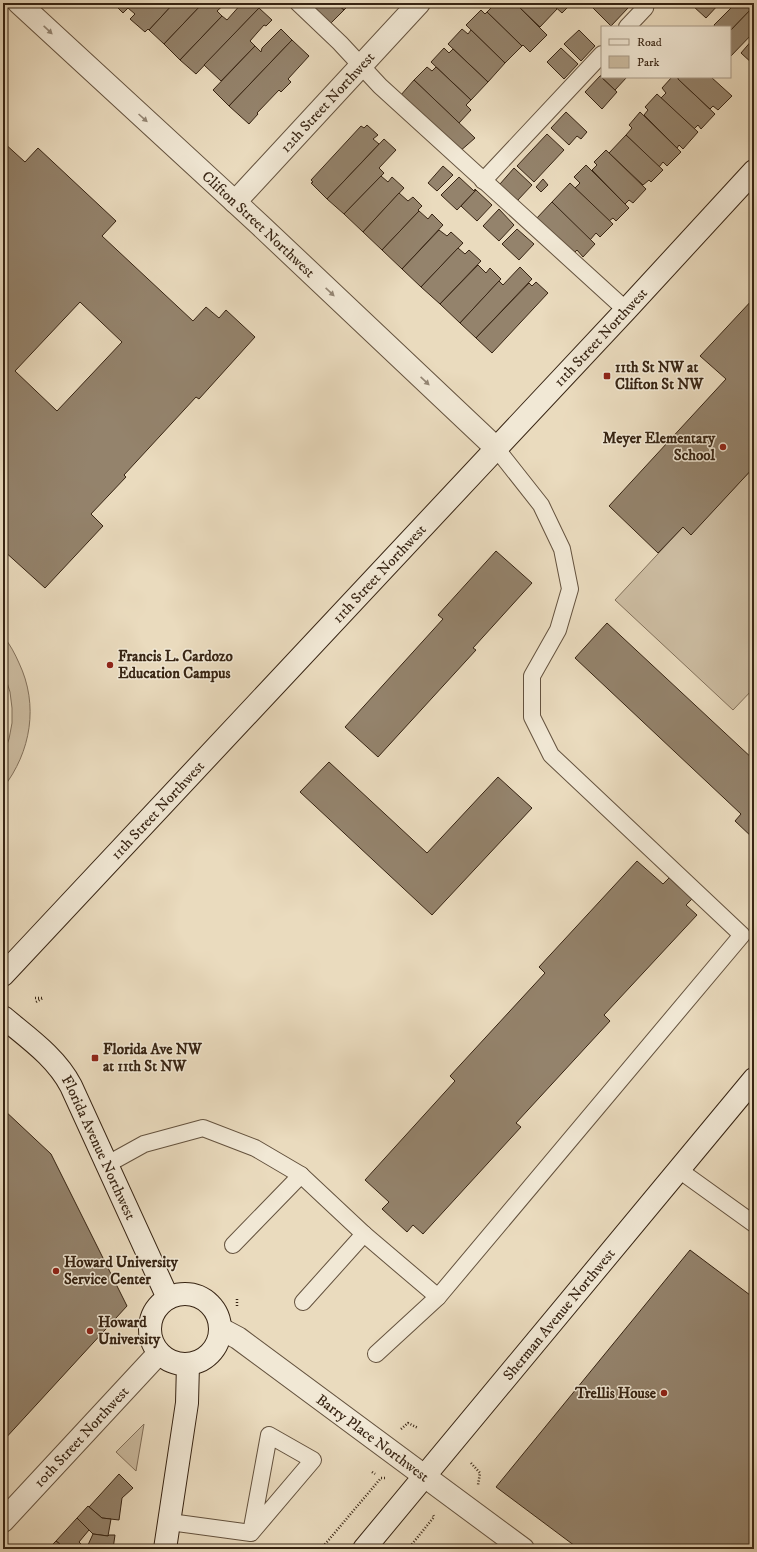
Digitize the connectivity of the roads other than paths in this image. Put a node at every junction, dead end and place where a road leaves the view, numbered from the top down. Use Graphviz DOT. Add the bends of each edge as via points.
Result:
graph roads {
  1 [pos="19,3"];
  2 [pos="298,3"];
  3 [pos="419,3"];
  4 [pos="642,3"];
  5 [pos="628,26"];
  6 [pos="601,55"];
  7 [pos="361,65"];
  8 [pos="754,171"];
  9 [pos="483,181"];
  10 [pos="235,202"];
  11 [pos="626,310"];
  12 [pos="496,448"];
  13 [pos="3,975"];
  14 [pos="3,1017"];
  15 [pos="754,1079"];
  16 [pos="106,1165"];
  17 [pos="679,1170"];
  18 [pos="301,1175"];
  19 [pos="754,1224"];
  20 [pos="364,1234"];
  21 [pos="233,1245"];
  22 [pos="438,1297"];
  23 [pos="168,1298"];
  24 [pos="303,1302"];
  25 [pos="221,1329"];
  26 [pos="159,1353"];
  27 [pos="376,1354"];
  28 [pos="188,1364"];
  29 [pos="424,1476"];
  30 [pos="3,1521"];
  31 [pos="170,1522"];
  32 [pos="251,1533"];
  33 [pos="165,1549"];
  34 [pos="364,1549"];
  35 [pos="523,1549"];
  1 -- 10 [label="street, Clifton Street Northwest, one-way"];
  2 -- 7 [label="lane"];
  3 -- 7 [label="street, 12th Street Northwest"];
  4 -- 5 [label="lane" via="645,8"];
  6 -- 9 [label="lane"];
  7 -- 9 [label="lane" via="380,86"];
  7 -- 10 [label="street, 12th Street Northwest"];
  8 -- 11 [label="street, 11th Street Northwest"];
  9 -- 11 [label="lane"];
  10 -- 12 [label="street, Clifton Street Northwest, one-way"];
  11 -- 12 [label="street, 11th Street Northwest"];
  12 -- 13 [label="street, 11th Street Northwest"];
  12 -- 22 [label="lane" via="541,505 562,548 570,589 558,630 532,676 532,717 551,755 742,935"];
  14 -- 16 [label="street, Florida Avenue Northwest" via="63,1071"];
  15 -- 17 [label="street, Sherman Avenue Northwest"];
  16 -- 18 [label="lane" via="144,1144 203,1128 255,1148"];
  16 -- 23 [label="street, Florida Avenue Northwest"];
  17 -- 19 [label="lane"];
  17 -- 29 [label="street, Sherman Avenue Northwest"];
  18 -- 20 [label="lane"];
  18 -- 21 [label="lane"];
  20 -- 22 [label="lane"];
  20 -- 24 [label="lane"];
  22 -- 27 [label="lane"];
  23 -- 25 [label="street" via="188,1293 203,1298 215,1309"];
  23 -- 26 [label="street" via="159,1304 150,1323 150,1334"];
  25 -- 28 [label="street" via="215,1349 198,1362"];
  25 -- 29 [label="street, Barry Place Northwest" via="238,1338"];
  26 -- 28 [label="street" via="177,1363"];
  26 -- 30 [label="street, 10th Street Northwest"];
  28 -- 31 [label="street" via="187,1403"];
  29 -- 34 [label="street, Sherman Avenue Northwest"];
  29 -- 35 [label="street, Barry Place Northwest"];
  31 -- 32 [label="lane"];
  31 -- 33 [label="street"];
  32 -- 32 [label="lane" via="313,1460 269,1435 256,1502"];
}
